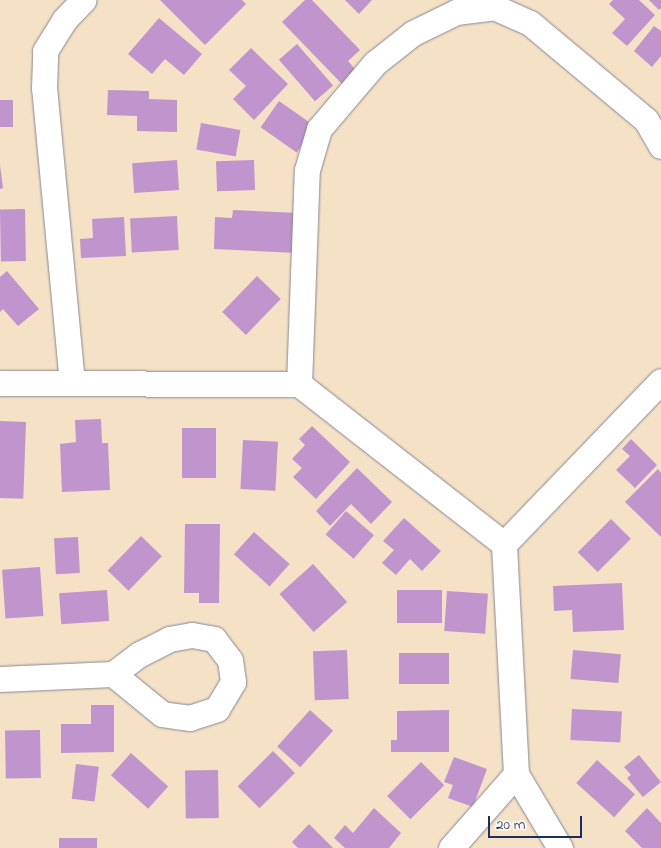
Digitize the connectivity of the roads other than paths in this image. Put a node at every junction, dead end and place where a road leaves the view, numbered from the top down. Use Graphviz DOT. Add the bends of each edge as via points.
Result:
graph roads {
  1 [pos="83,0"];
  2 [pos="661,146"];
  3 [pos="661,380"];
  4 [pos="0,383"];
  5 [pos="72,383"];
  6 [pos="300,384"];
  7 [pos="504,544"];
  8 [pos="113,674"];
  9 [pos="0,679"];
  10 [pos="516,774"];
  11 [pos="451,848"];
  12 [pos="560,848"];
  1 -- 5 [label="street" via="64,20 45,51 44,88"];
  2 -- 6 [label="street" via="646,120 530,23 494,7 456,12 413,33 375,63 319,129 306,170"];
  3 -- 7 [label="street"];
  4 -- 5 [label="street"];
  5 -- 6 [label="street"];
  6 -- 7 [label="street"];
  7 -- 10 [label="street"];
  8 -- 9 [label="street"];
  10 -- 11 [label="street"];
  10 -- 12 [label="street"];
}
